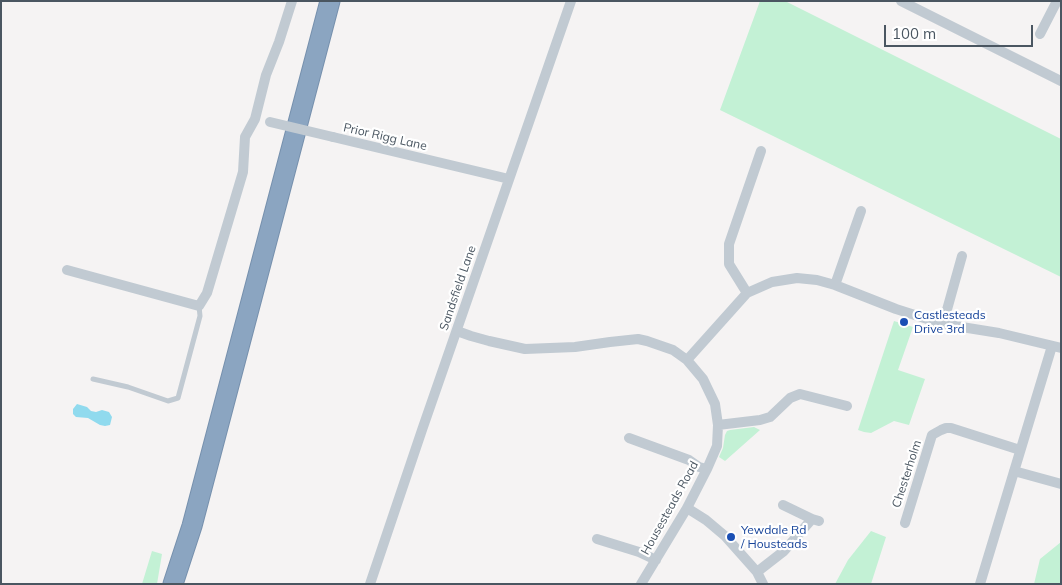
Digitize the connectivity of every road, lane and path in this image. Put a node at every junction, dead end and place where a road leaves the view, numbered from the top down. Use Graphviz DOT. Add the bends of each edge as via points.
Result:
graph roads {
  1 [pos="292,1"];
  2 [pos="330,1"];
  3 [pos="571,1"];
  4 [pos="901,1"];
  5 [pos="1057,1"];
  6 [pos="1040,34"];
  7 [pos="1061,81"];
  8 [pos="255,118"];
  9 [pos="761,151"];
  10 [pos="510,179"];
  11 [pos="861,211"];
  12 [pos="962,256"];
  13 [pos="67,270"];
  14 [pos="835,285"];
  15 [pos="747,293"];
  16 [pos="199,306"];
  17 [pos="943,324"];
  18 [pos="457,330"];
  19 [pos="1056,347"];
  20 [pos="687,360"];
  21 [pos="93,378"];
  22 [pos="847,406"];
  23 [pos="718,426"];
  24 [pos="629,438"];
  25 [pos="1020,450"];
  26 [pos="708,469"];
  27 [pos="1014,471"];
  28 [pos="1061,484"];
  29 [pos="784,506"];
  30 [pos="687,508"];
  31 [pos="904,523"];
  32 [pos="598,539"];
  33 [pos="656,560"];
  34 [pos="757,572"];
  35 [pos="173,584"];
  36 [pos="370,584"];
  37 [pos="641,584"];
  38 [pos="763,584"];
  39 [pos="980,584"];
  1 -- 8 [label="street"];
  2 -- 35 [label="highway" via="192,526"];
  3 -- 10 [label="street, Sandsfield Lane"];
  4 -- 7 [label="street"];
  5 -- 6 [label="street"];
  8 -- 10 [label="street, Prior Rigg Lane, bridge"];
  8 -- 16 [label="street" via="244,137 242,172 207,293"];
  9 -- 15 [label="street" via="729,244 729,264"];
  10 -- 18 [label="street, Sandsfield Lane"];
  11 -- 14 [label="street"];
  12 -- 17 [label="street"];
  13 -- 16 [label="street"];
  14 -- 15 [label="street" via="797,278 772,282"];
  14 -- 17 [label="street" via="896,310"];
  15 -- 20 [label="street"];
  16 -- 21 [label="lane" via="200,316 178,398 168,401"];
  17 -- 19 [label="street"];
  18 -- 20 [label="street, Housesteads Road" via="489,342 525,349 576,347 638,339 673,350"];
  18 -- 36 [label="street, Sandsfield Lane"];
  19 -- 25 [label="street"];
  20 -- 23 [label="street, Housesteads Road" via="703,379 715,404"];
  22 -- 23 [label="street" via="800,394 790,398 770,417"];
  23 -- 26 [label="street, Housesteads Road" via="717,446"];
  24 -- 26 [label="street"];
  25 -- 27 [label="street"];
  25 -- 31 [label="street, Chesterholm" via="951,428 941,430 932,436"];
  26 -- 30 [label="street, Housesteads Road"];
  27 -- 28 [label="street"];
  27 -- 39 [label="street"];
  29 -- 34 [label="street" via="815,520"];
  30 -- 33 [label="street, Housesteads Road"];
  30 -- 34 [label="street" via="725,536"];
  32 -- 33 [label="street"];
  33 -- 37 [label="street, Housesteads Road"];
  34 -- 38 [label="street"];
}
